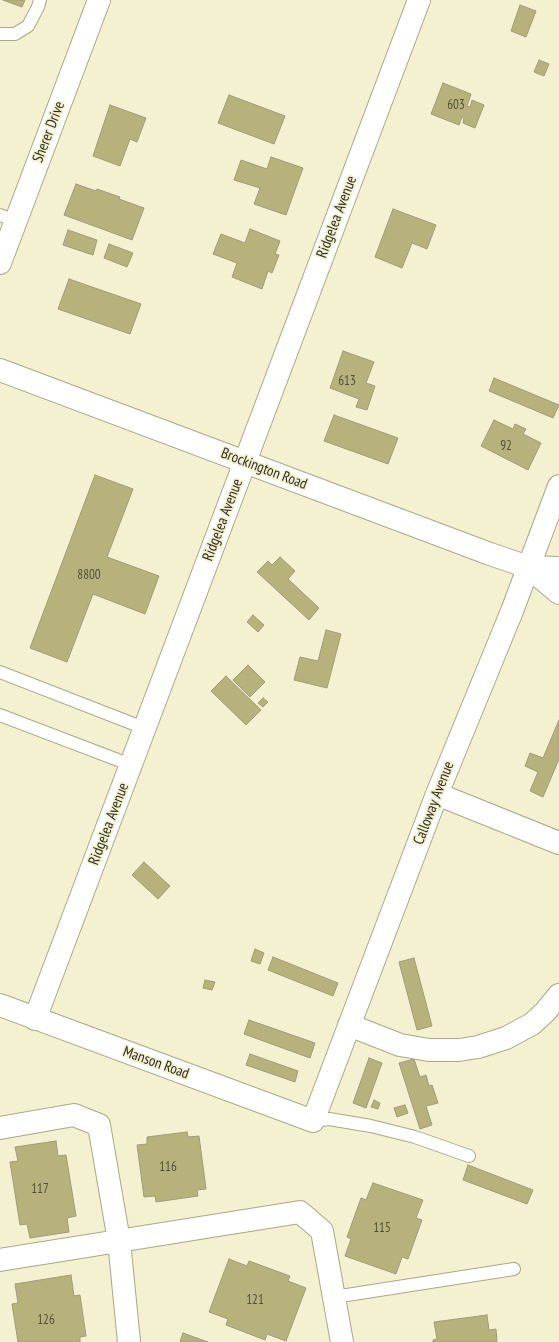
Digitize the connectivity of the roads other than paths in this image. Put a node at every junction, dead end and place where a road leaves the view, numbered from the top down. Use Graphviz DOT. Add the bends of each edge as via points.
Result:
graph roads {
  1 [pos="40,0"];
  2 [pos="99,0"];
  3 [pos="419,0"];
  4 [pos="0,34"];
  5 [pos="8,218"];
  6 [pos="0,263"];
  7 [pos="0,370"];
  8 [pos="245,461"];
  9 [pos="559,486"];
  10 [pos="528,567"];
  11 [pos="559,568"];
  12 [pos="559,593"];
  13 [pos="0,672"];
  14 [pos="0,715"];
  15 [pos="144,728"];
  16 [pos="131,765"];
  17 [pos="438,794"];
  18 [pos="559,843"];
  19 [pos="559,995"];
  20 [pos="0,1006"];
  21 [pos="35,1018"];
  22 [pos="349,1025"];
  23 [pos="313,1121"];
  24 [pos="0,1128"];
  25 [pos="469,1156"];
  26 [pos="119,1241"];
  27 [pos="0,1260"];
  28 [pos="514,1269"];
  29 [pos="334,1297"];
  30 [pos="129,1342"];
  31 [pos="342,1342"];
  1 -- 4 [label="lane" via="28,26 15,34"];
  2 -- 5 [label="street, Sherer Drive"];
  3 -- 8 [label="street, Ridgelea Avenue"];
  5 -- 6 [label="street, Sherer Drive"];
  7 -- 8 [label="street, Brockington Road"];
  8 -- 10 [label="street, Brockington Road"];
  8 -- 15 [label="street, Ridgelea Avenue"];
  9 -- 10 [label="street, Calloway Avenue"];
  10 -- 11 [label="street, Brockington Road"];
  10 -- 12 [label="street, Brockington Road"];
  10 -- 17 [label="street, Calloway Avenue"];
  13 -- 15 [label="lane"];
  14 -- 16 [label="lane"];
  15 -- 16 [label="street, Ridgelea Avenue"];
  16 -- 21 [label="street, Ridgelea Avenue"];
  17 -- 18 [label="street"];
  17 -- 22 [label="street, Calloway Avenue"];
  19 -- 22 [label="street" via="532,1024 506,1038 458,1050 429,1050 400,1045"];
  20 -- 21 [label="street, Manson Road"];
  21 -- 23 [label="street, Manson Road"];
  22 -- 23 [label="street, Calloway Avenue"];
  23 -- 25 [label="lane" via="328,1119 371,1126 415,1137"];
  24 -- 26 [label="street" via="74,1115 99,1125"];
  26 -- 27 [label="street"];
  26 -- 29 [label="street" via="300,1212 322,1231"];
  26 -- 30 [label="street"];
  28 -- 29 [label="lane"];
  29 -- 31 [label="street"];
}
